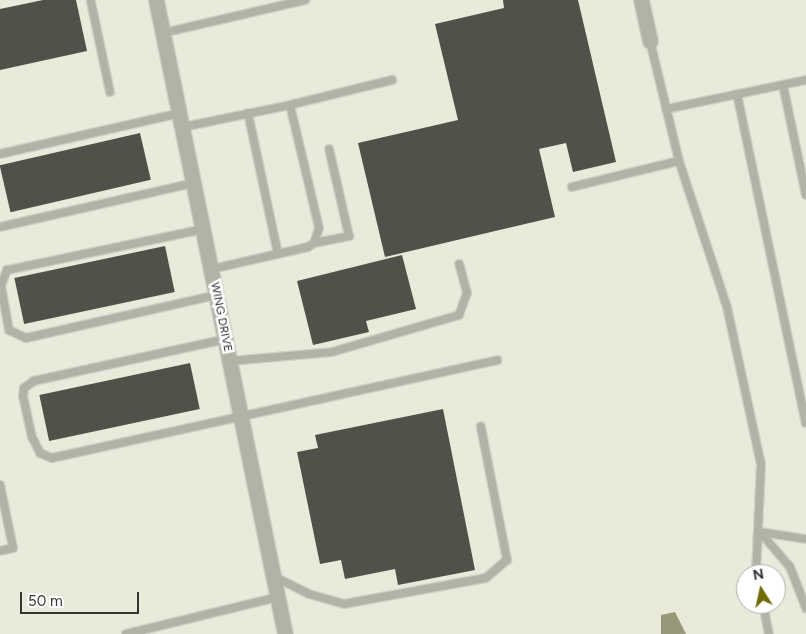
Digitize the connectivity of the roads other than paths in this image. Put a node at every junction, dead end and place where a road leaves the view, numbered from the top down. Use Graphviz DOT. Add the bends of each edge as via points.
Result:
graph roads {
  1 [pos="99,0"];
  2 [pos="156,0"];
  3 [pos="305,0"];
  4 [pos="640,0"];
  5 [pos="90,1"];
  6 [pos="163,33"];
  7 [pos="650,41"];
  8 [pos="392,80"];
  9 [pos="806,80"];
  10 [pos="783,85"];
  11 [pos="110,92"];
  12 [pos="737,94"];
  13 [pos="290,105"];
  14 [pos="666,109"];
  15 [pos="248,114"];
  16 [pos="181,120"];
  17 [pos="329,149"];
  18 [pos="0,154"];
  19 [pos="679,161"];
  20 [pos="194,183"];
  21 [pos="572,187"];
  22 [pos="806,195"];
  23 [pos="0,227"];
  24 [pos="204,229"];
  25 [pos="314,243"];
  26 [pos="278,254"];
  27 [pos="459,264"];
  28 [pos="212,269"];
  29 [pos="217,296"];
  30 [pos="226,339"];
  31 [pos="497,360"];
  32 [pos="230,361"];
  33 [pos="241,414"];
  34 [pos="806,423"];
  35 [pos="481,427"];
  36 [pos="0,485"];
  37 [pos="760,532"];
  38 [pos="806,539"];
  39 [pos="0,551"];
  40 [pos="757,564"];
  41 [pos="273,576"];
  42 [pos="278,597"];
  43 [pos="806,608"];
  44 [pos="765,614"];
  45 [pos="126,634"];
  46 [pos="285,634"];
  47 [pos="769,634"];
  1 -- 5 [label="lane"];
  2 -- 6 [label="street, WING DRIVE"];
  3 -- 6 [label="lane"];
  4 -- 7 [label="street"];
  5 -- 11 [label="lane"];
  6 -- 16 [label="street, WING DRIVE"];
  7 -- 14 [label="lane"];
  8 -- 13 [label="lane"];
  9 -- 10 [label="lane"];
  10 -- 12 [label="lane"];
  10 -- 22 [label="lane"];
  12 -- 14 [label="lane"];
  12 -- 34 [label="lane"];
  13 -- 15 [label="lane"];
  13 -- 25 [label="lane" via="320,228"];
  14 -- 19 [label="lane"];
  15 -- 16 [label="lane"];
  15 -- 26 [label="lane"];
  16 -- 18 [label="lane"];
  16 -- 20 [label="street, WING DRIVE"];
  17 -- 25 [label="lane" via="350,236"];
  19 -- 21 [label="lane"];
  19 -- 37 [label="lane" via="727,307 761,464"];
  20 -- 23 [label="lane"];
  20 -- 24 [label="street, WING DRIVE"];
  24 -- 28 [label="street, WING DRIVE"];
  24 -- 29 [label="lane" via="7,270 1,286 9,330 26,338"];
  25 -- 26 [label="lane"];
  26 -- 28 [label="lane"];
  27 -- 32 [label="lane" via="467,293 459,315 332,352"];
  28 -- 29 [label="street, WING DRIVE"];
  29 -- 30 [label="street, WING DRIVE"];
  30 -- 32 [label="street, WING DRIVE"];
  30 -- 33 [label="lane" via="34,381 24,388 23,396 32,437 40,452 52,458"];
  31 -- 33 [label="lane"];
  32 -- 33 [label="street, WING DRIVE"];
  33 -- 41 [label="street, WING DRIVE"];
  35 -- 41 [label="lane" via="508,560 486,578 344,604 309,594"];
  36 -- 39 [label="lane" via="13,548"];
  37 -- 38 [label="lane"];
  37 -- 40 [label="lane"];
  37 -- 43 [label="lane" via="790,567"];
  41 -- 42 [label="street, WING DRIVE"];
  42 -- 45 [label="lane"];
  42 -- 46 [label="street, WING DRIVE"];
  44 -- 47 [label="lane"];
}
